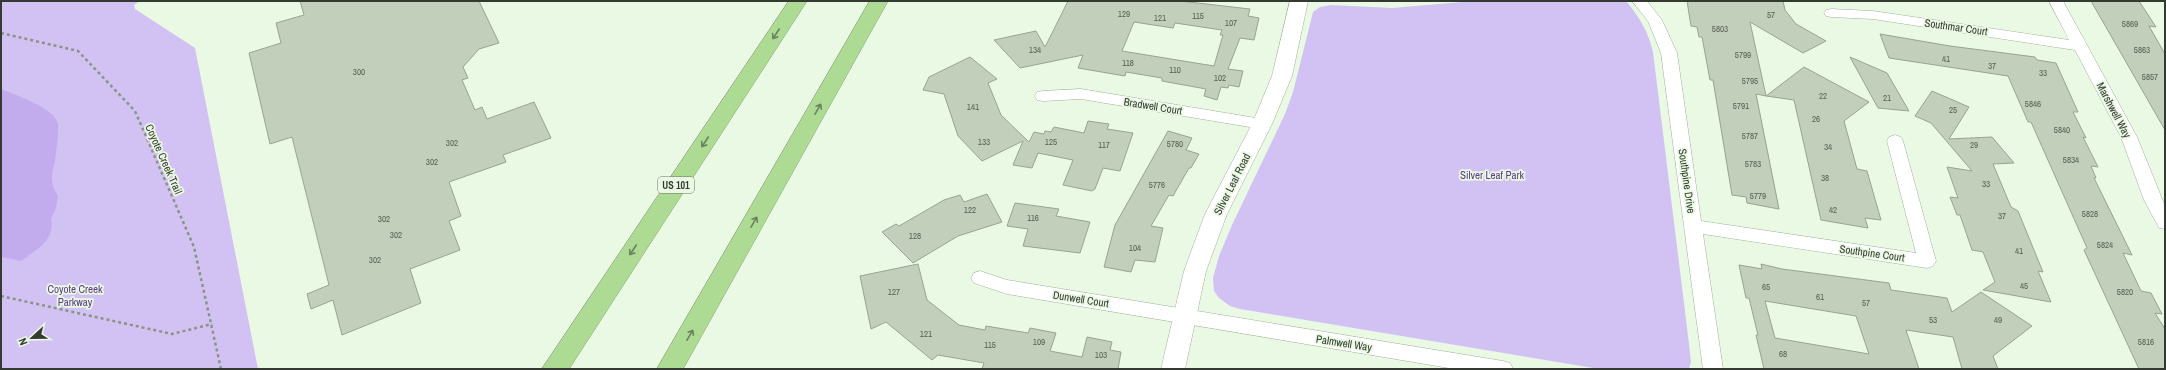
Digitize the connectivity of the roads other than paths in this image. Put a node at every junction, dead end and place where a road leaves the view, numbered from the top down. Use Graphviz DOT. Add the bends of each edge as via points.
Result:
graph roads {
  1 [pos="798,1"];
  2 [pos="879,1"];
  3 [pos="1299,1"];
  4 [pos="1639,1"];
  5 [pos="2056,1"];
  6 [pos="1831,13"];
  7 [pos="2080,46"];
  8 [pos="1043,96"];
  9 [pos="1262,124"];
  10 [pos="1896,141"];
  11 [pos="2165,223"];
  12 [pos="1694,226"];
  13 [pos="980,278"];
  14 [pos="1184,316"];
  15 [pos="555,369"];
  16 [pos="670,369"];
  17 [pos="1173,369"];
  18 [pos="1503,369"];
  19 [pos="1713,369"];
  1 -- 15 [label="highway, US 101, one-way"];
  16 -- 2 [label="highway, one-way"];
  3 -- 9 [label="street, Silver Leaf Road" via="1282,76"];
  4 -- 12 [label="street, Southpine Drive" via="1655,20 1669,53"];
  5 -- 7 [label="street, Marshwell Way"];
  6 -- 7 [label="street, Southmar Court" via="1873,15"];
  7 -- 11 [label="street, Marshwell Way" via="2129,138 2153,200"];
  8 -- 9 [label="street, Bradwell Court" via="1081,94"];
  9 -- 14 [label="street, Silver Leaf Road" via="1216,214 1195,272"];
  10 -- 12 [label="street, Southpine Court" via="1927,261"];
  12 -- 19 [label="street, Southpine Drive"];
  13 -- 14 [label="street, Dunwell Court" via="1007,287"];
  14 -- 17 [label="street, Silver Leaf Road"];
  14 -- 18 [label="street, Palmwell Way"];
}
